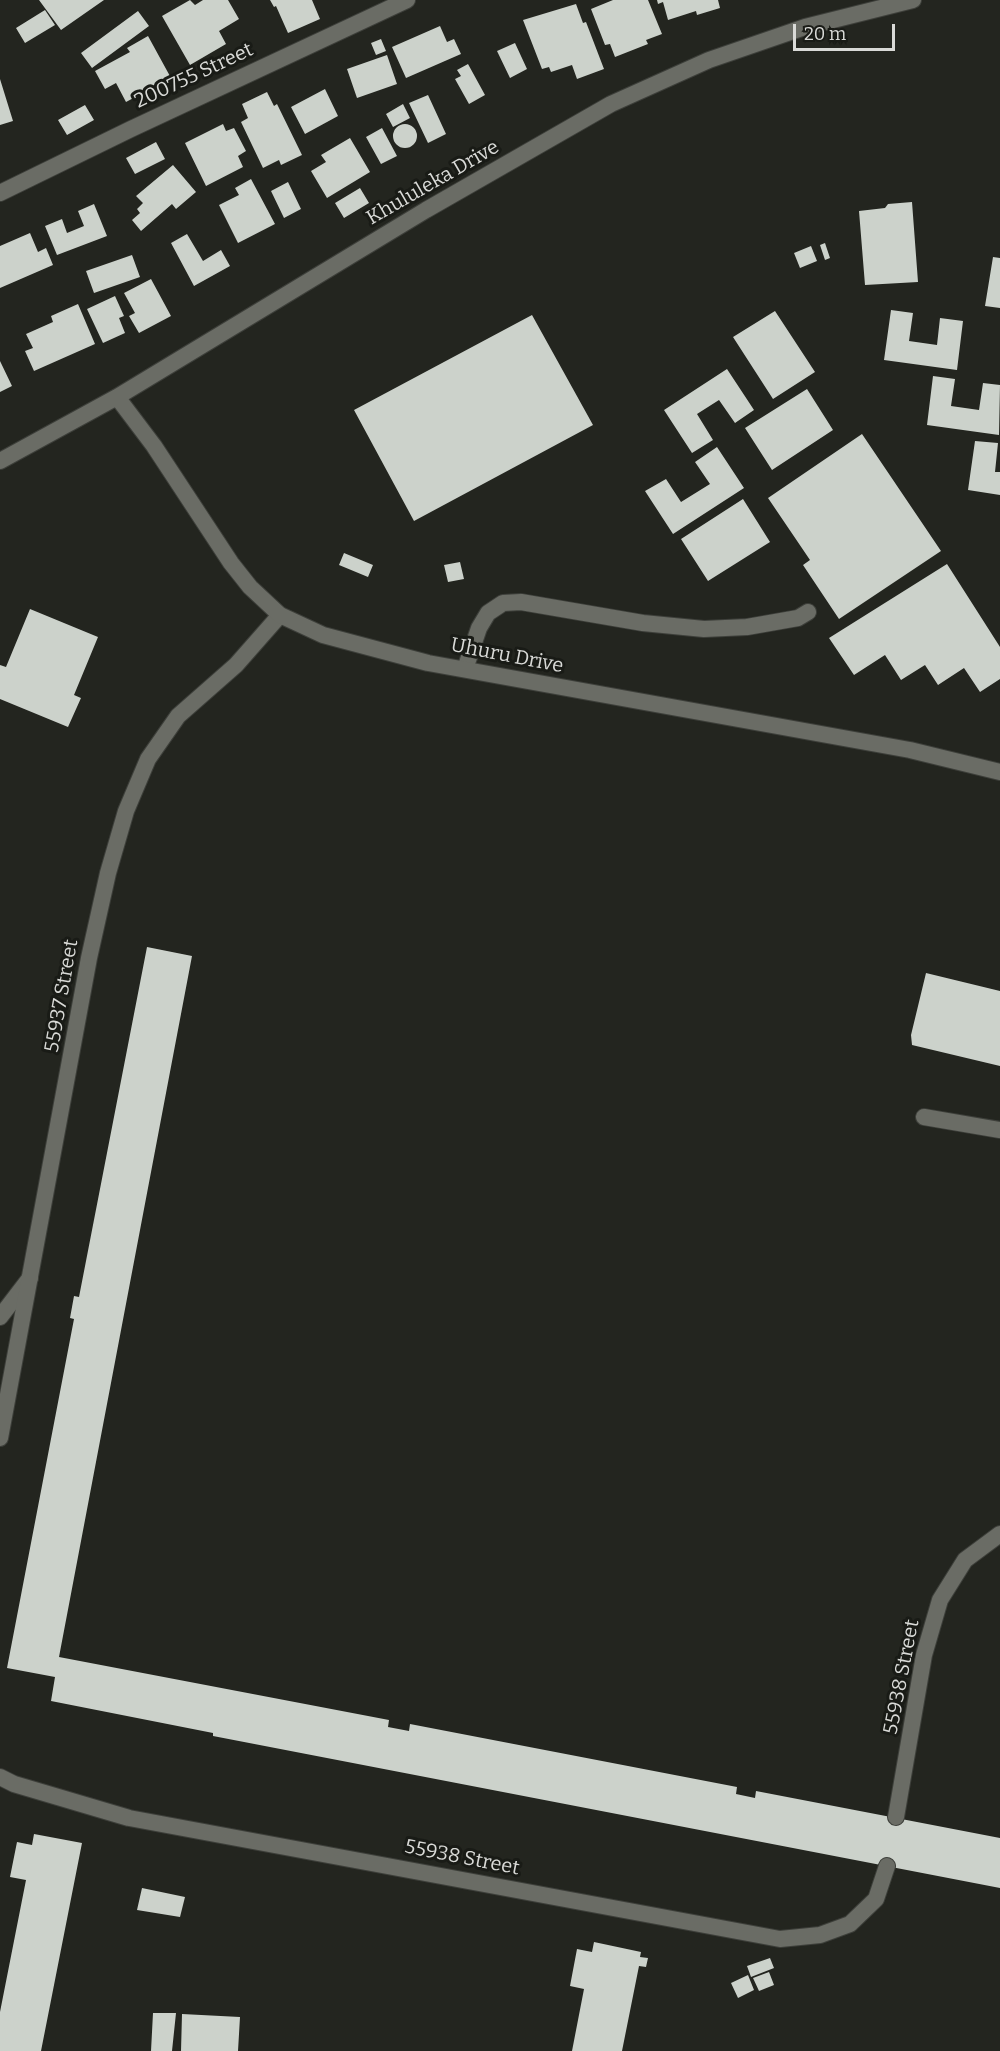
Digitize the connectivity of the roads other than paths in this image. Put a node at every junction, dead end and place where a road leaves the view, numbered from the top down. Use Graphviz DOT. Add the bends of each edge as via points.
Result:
graph roads {
  1 [pos="407,0"];
  2 [pos="913,0"];
  3 [pos="0,193"];
  4 [pos="117,397"];
  5 [pos="0,461"];
  6 [pos="808,612"];
  7 [pos="280,615"];
  8 [pos="465,669"];
  9 [pos="1000,772"];
  10 [pos="924,1117"];
  11 [pos="1000,1130"];
  12 [pos="30,1278"];
  13 [pos="0,1317"];
  14 [pos="0,1438"];
  15 [pos="1000,1534"];
  16 [pos="0,1777"];
  17 [pos="896,1817"];
  18 [pos="887,1866"];
  1 -- 3 [label="street, 200755 Street"];
  2 -- 4 [label="street, Khululeka Drive" via="805,27 752,45 611,104 426,210"];
  4 -- 5 [label="street, Khululeka Drive"];
  4 -- 7 [label="street, Uhuru Drive" via="231,563"];
  6 -- 8 [label="street" via="798,618 747,627 704,629 521,602 503,603 488,613 479,628"];
  7 -- 8 [label="street, Uhuru Drive" via="322,635"];
  7 -- 12 [label="street, 55937 Street" via="236,665 178,716 148,759 126,811 89,958"];
  8 -- 9 [label="street, Uhuru Drive" via="910,750"];
  10 -- 11 [label="street"];
  12 -- 13 [label="street"];
  12 -- 14 [label="street, 55937 Street"];
  15 -- 17 [label="street, 55938 Street" via="965,1560 940,1600 924,1655"];
  16 -- 18 [label="street, 55938 Street" via="129,1818 780,1939 820,1935 850,1924 876,1899"];
}
